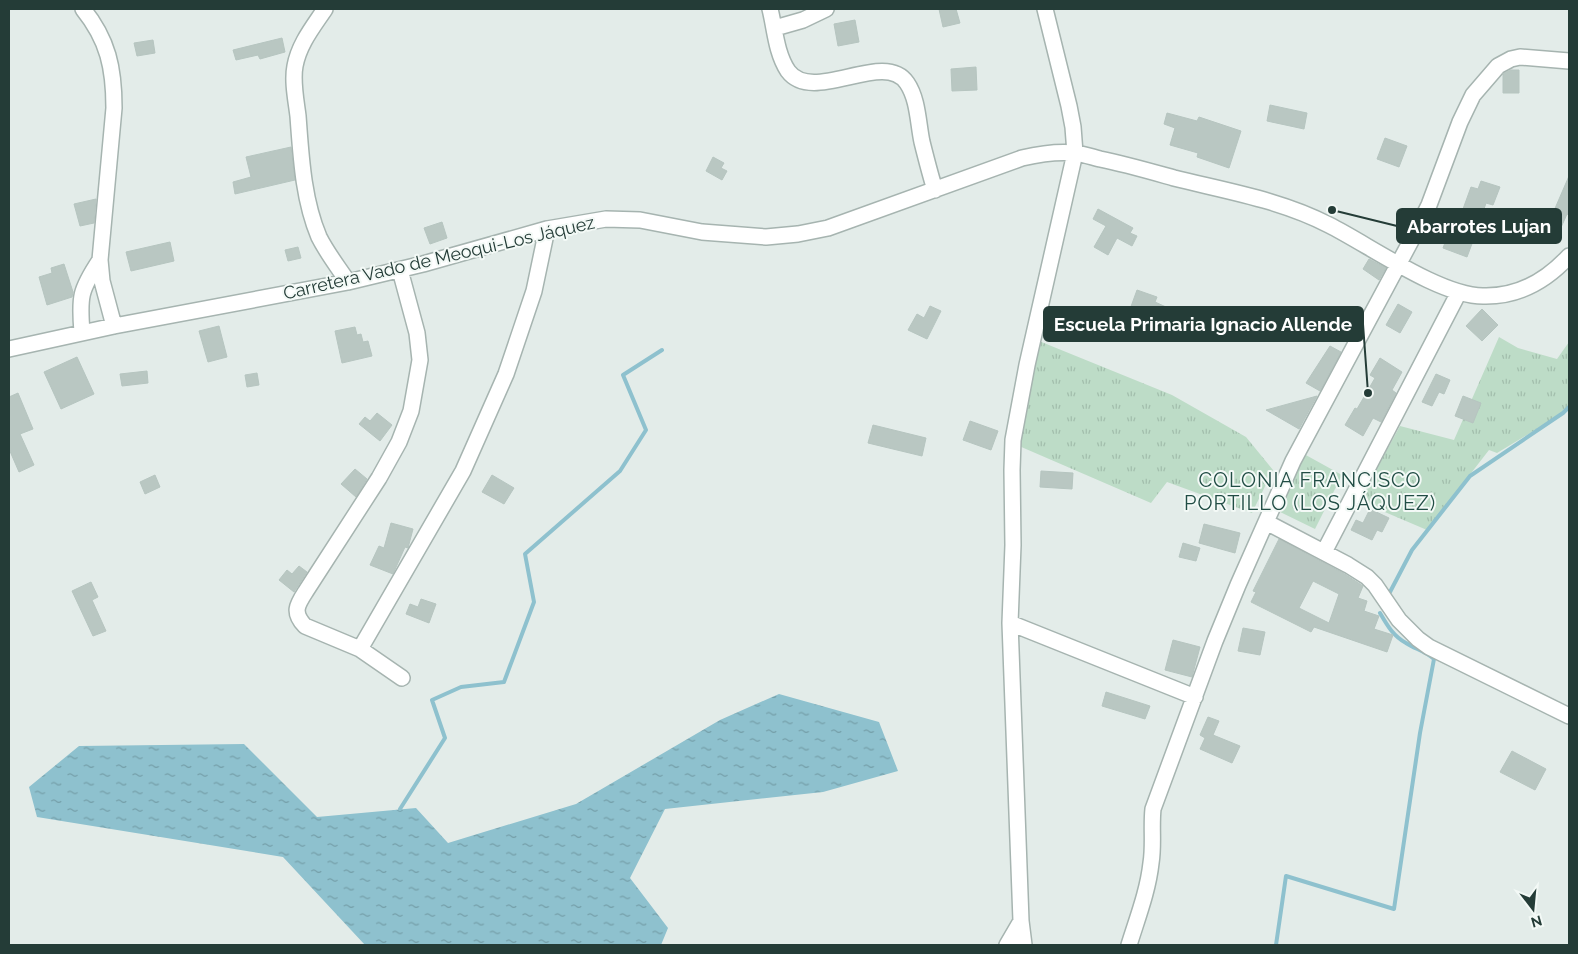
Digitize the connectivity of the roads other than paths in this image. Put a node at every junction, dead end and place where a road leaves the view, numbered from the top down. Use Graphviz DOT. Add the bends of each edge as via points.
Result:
graph roads {
  1 [pos="83,9"];
  2 [pos="325,9"];
  3 [pos="770,9"];
  4 [pos="826,9"];
  5 [pos="1045,9"];
  6 [pos="775,28"];
  7 [pos="1569,61"];
  8 [pos="1075,153"];
  9 [pos="935,190"];
  10 [pos="547,229"];
  11 [pos="1569,256"];
  12 [pos="100,260"];
  13 [pos="1398,263"];
  14 [pos="400,270"];
  15 [pos="348,282"];
  16 [pos="1458,292"];
  17 [pos="114,326"];
  18 [pos="82,332"];
  19 [pos="9,349"];
  20 [pos="1266,522"];
  21 [pos="1324,552"];
  22 [pos="1010,623"];
  23 [pos="360,649"];
  24 [pos="402,678"];
  25 [pos="1195,697"];
  26 [pos="1569,716"];
  27 [pos="1021,920"];
  28 [pos="1007,945"];
  29 [pos="1024,945"];
  30 [pos="1129,945"];
  1 -- 12 [label="street" via="105,42 114,86"];
  2 -- 15 [label="street" via="301,44 294,67 295,86 302,165 313,218 326,248"];
  3 -- 6 [label="street"];
  4 -- 6 [label="street"];
  5 -- 8 [label="street" via="1074,128"];
  6 -- 9 [label="street" via="780,54 789,72 799,80 815,83 885,71 898,74 907,83"];
  7 -- 13 [label="street" via="1511,59 1498,66 1481,84 1466,106 1429,205"];
  8 -- 9 [label="street, Carretera Vado de Meoqui-Los Jáquez" via="1022,158"];
  8 -- 13 [label="street, Carretera Vado de Meoqui-Los Jáquez" via="1295,209"];
  8 -- 22 [label="street" via="1013,440"];
  9 -- 10 [label="street, Carretera Vado de Meoqui-Los Jáquez" via="828,228 798,234 766,236 702,232 640,220 606,218"];
  10 -- 14 [label="street, Carretera Vado de Meoqui-Los Jáquez"];
  10 -- 23 [label="street" via="534,291 506,374 463,471"];
  11 -- 16 [label="street, Carretera Vado de Meoqui-Los Jáquez" via="1544,278 1518,292 1482,296"];
  12 -- 17 [label="street"];
  12 -- 18 [label="street" via="82,292"];
  13 -- 16 [label="street, Carretera Vado de Meoqui-Los Jáquez"];
  13 -- 20 [label="street" via="1292,461"];
  14 -- 15 [label="street, Carretera Vado de Meoqui-Los Jáquez"];
  14 -- 23 [label="street" via="417,333 420,360 411,411 395,450 298,604 296,613 305,626"];
  15 -- 17 [label="street, Carretera Vado de Meoqui-Los Jáquez"];
  16 -- 21 [label="street"];
  17 -- 18 [label="street, Carretera Vado de Meoqui-Los Jáquez"];
  18 -- 19 [label="street, Carretera Vado de Meoqui-Los Jáquez"];
  20 -- 21 [label="street"];
  20 -- 25 [label="street"];
  21 -- 26 [label="street" via="1367,577 1399,620 1429,647"];
  22 -- 25 [label="street"];
  22 -- 27 [label="street"];
  23 -- 24 [label="street"];
  25 -- 30 [label="street" via="1153,809 1150,870"];
  27 -- 28 [label="street"];
  27 -- 29 [label="street"];
}
